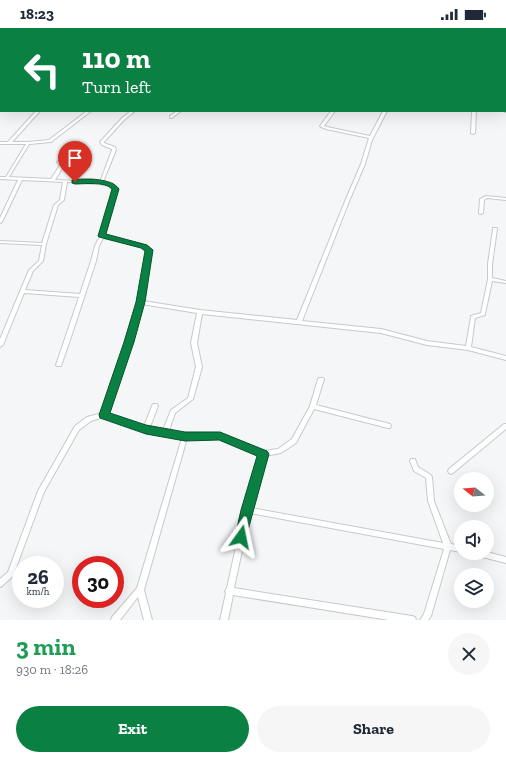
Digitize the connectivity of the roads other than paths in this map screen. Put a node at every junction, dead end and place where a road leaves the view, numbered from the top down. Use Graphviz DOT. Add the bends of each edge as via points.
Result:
graph roads {
  1 [pos="37,112"];
  2 [pos="88,112"];
  3 [pos="133,112"];
  4 [pos="178,112"];
  5 [pos="332,112"];
  6 [pos="384,112"];
  7 [pos="474,112"];
  8 [pos="171,117"];
  9 [pos="473,133"];
  10 [pos="372,137"];
  11 [pos="0,142"];
  12 [pos="10,142"];
  13 [pos="28,143"];
  14 [pos="59,162"];
  15 [pos="0,178"];
  16 [pos="7,178"];
  17 [pos="20,180"];
  18 [pos="52,181"];
  19 [pos="65,181"];
  20 [pos="101,183"];
  21 [pos="506,199"];
  22 [pos="480,213"];
  23 [pos="0,222"];
  24 [pos="495,229"];
  25 [pos="102,236"];
  26 [pos="0,242"];
  27 [pos="44,244"];
  28 [pos="490,278"];
  29 [pos="506,282"];
  30 [pos="23,291"];
  31 [pos="82,296"];
  32 [pos="140,302"];
  33 [pos="200,312"];
  34 [pos="299,322"];
  35 [pos="0,345"];
  36 [pos="468,348"];
  37 [pos="506,358"];
  38 [pos="59,365"];
  39 [pos="321,379"];
  40 [pos="155,406"];
  41 [pos="313,406"];
  42 [pos="104,415"];
  43 [pos="388,426"];
  44 [pos="506,426"];
  45 [pos="146,430"];
  46 [pos="165,433"];
  47 [pos="185,436"];
  48 [pos="263,454"];
  49 [pos="413,461"];
  50 [pos="451,472"];
  51 [pos="247,510"];
  52 [pos="448,546"];
  53 [pos="454,547"];
  54 [pos="494,557"];
  55 [pos="506,560"];
  56 [pos="0,584"];
  57 [pos="140,590"];
  58 [pos="229,591"];
  59 [pos="115,620"];
  60 [pos="148,620"];
  61 [pos="224,620"];
  62 [pos="412,620"];
  63 [pos="424,620"];
  1 -- 12 [label="street"];
  2 -- 13 [label="street" via="50,141"];
  3 -- 20 [label="street" via="102,142 114,150"];
  4 -- 8 [label="street"];
  5 -- 10 [label="street" via="322,126"];
  6 -- 10 [label="street"];
  7 -- 9 [label="street"];
  10 -- 34 [label="street"];
  11 -- 12 [label="street"];
  12 -- 13 [label="street"];
  13 -- 16 [label="street"];
  14 -- 18 [label="street" via="62,165"];
  15 -- 16 [label="street"];
  16 -- 17 [label="street"];
  17 -- 18 [label="street"];
  17 -- 23 [label="street"];
  18 -- 19 [label="street"];
  19 -- 20 [label="street"];
  19 -- 27 [label="street" via="62,200 56,205"];
  20 -- 25 [label="street" via="111,184 115,189"];
  21 -- 22 [label="street" via="482,199"];
  24 -- 28 [label="street"];
  25 -- 31 [label="street"];
  25 -- 32 [label="street" via="144,246 149,250"];
  26 -- 27 [label="street"];
  27 -- 30 [label="street" via="41,261 31,270"];
  28 -- 29 [label="street"];
  28 -- 36 [label="street" via="483,314 474,317"];
  30 -- 31 [label="street"];
  30 -- 35 [label="street"];
  31 -- 38 [label="street"];
  32 -- 33 [label="street"];
  32 -- 42 [label="street"];
  33 -- 34 [label="street"];
  33 -- 46 [label="street" via="194,343 199,367 190,399 173,412"];
  34 -- 36 [label="street" via="381,331 427,343"];
  36 -- 37 [label="street"];
  39 -- 41 [label="street"];
  40 -- 45 [label="street"];
  41 -- 43 [label="street"];
  41 -- 48 [label="street" via="294,441 279,451"];
  42 -- 45 [label="street"];
  42 -- 56 [label="street" via="89,419 77,428 41,491 11,574"];
  44 -- 50 [label="street"];
  45 -- 46 [label="street"];
  46 -- 47 [label="street"];
  47 -- 48 [label="street" via="220,436"];
  47 -- 57 [label="street"];
  48 -- 51 [label="street"];
  49 -- 52 [label="street" via="416,469 429,477 431,501"];
  51 -- 52 [label="street"];
  51 -- 58 [label="street"];
  52 -- 53 [label="street"];
  52 -- 63 [label="street"];
  54 -- 55 [label="street"];
  57 -- 59 [label="street"];
  57 -- 60 [label="street"];
  58 -- 61 [label="street"];
  58 -- 62 [label="street"];
}
